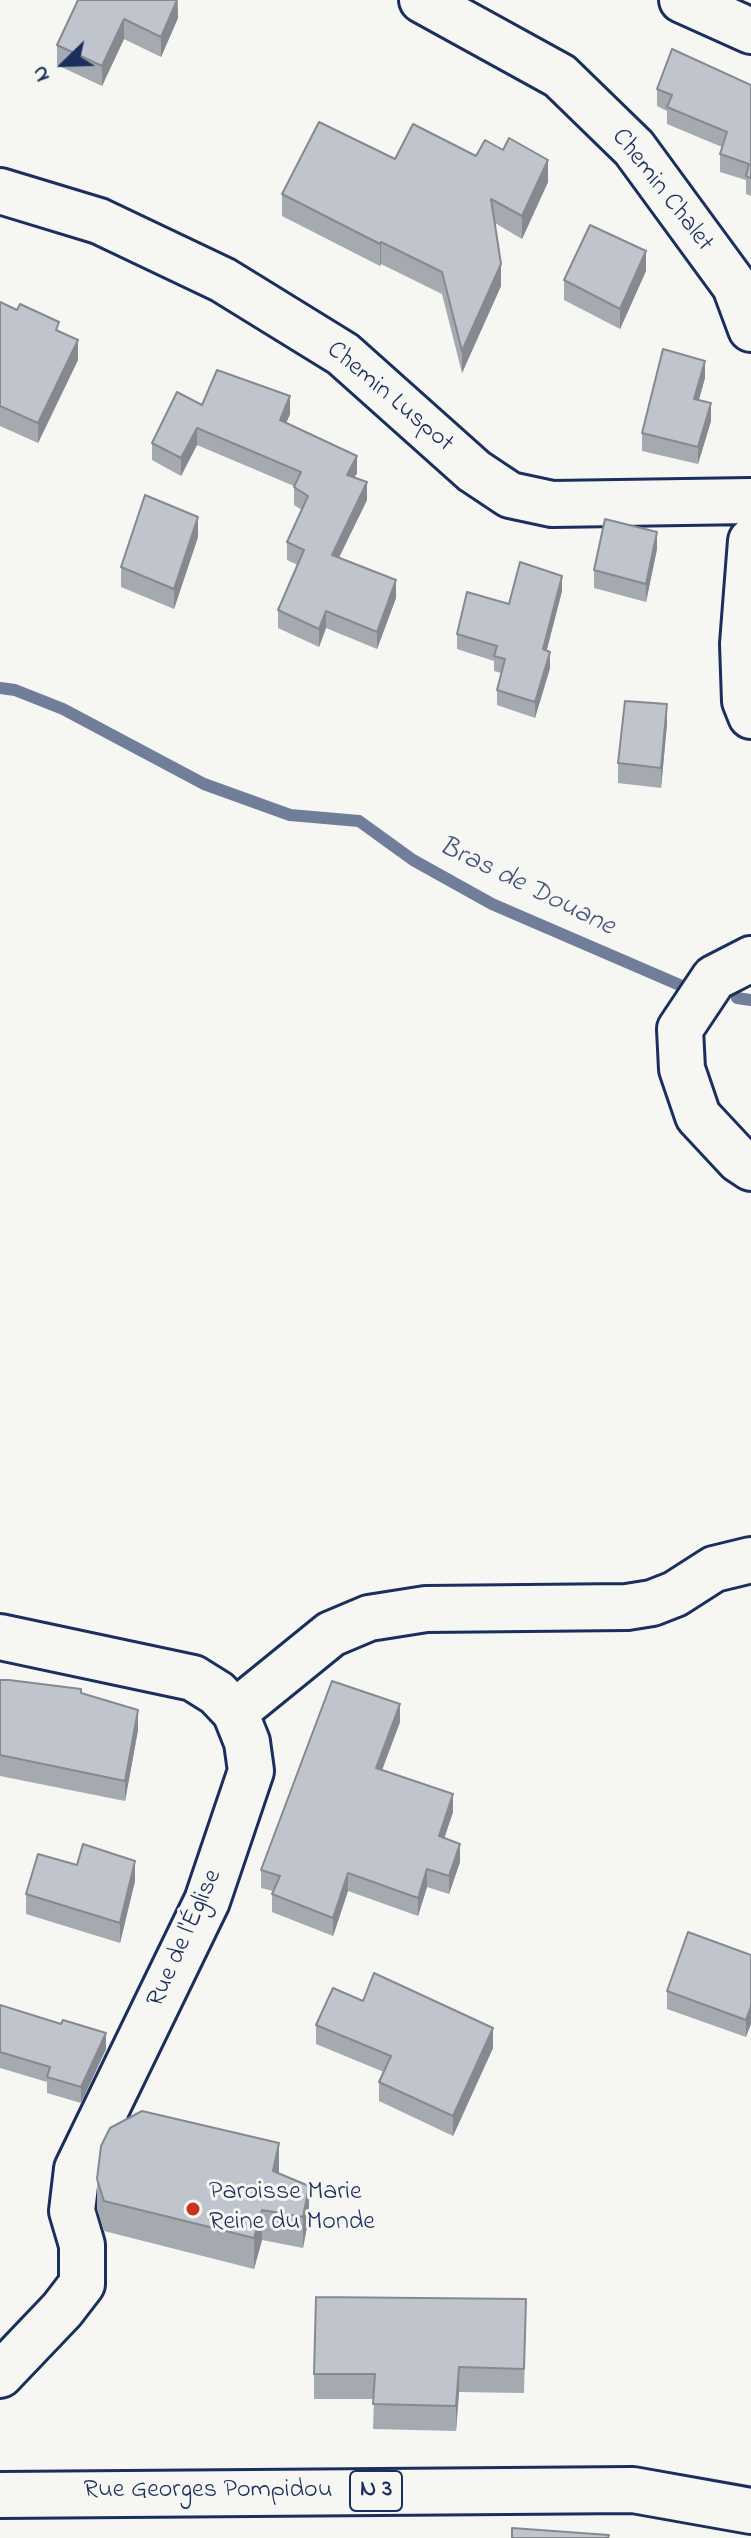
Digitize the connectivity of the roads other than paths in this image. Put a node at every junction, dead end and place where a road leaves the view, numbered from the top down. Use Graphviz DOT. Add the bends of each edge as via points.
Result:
graph roads {
  1 [pos="422,0"];
  2 [pos="682,0"];
  3 [pos="751,31"];
  4 [pos="0,191"];
  5 [pos="751,329"];
  6 [pos="751,501"];
  7 [pos="751,541"];
  8 [pos="751,716"];
  9 [pos="751,959"];
  10 [pos="751,1168"];
  11 [pos="751,1560"];
  12 [pos="0,1637"];
  13 [pos="235,1712"];
  14 [pos="0,2375"];
  15 [pos="0,2495"];
  16 [pos="751,2511"];
  1 -- 5 [label="street, Chemin Chalet" via="560,76 634,148 735,286"];
  2 -- 3 [label="street"];
  4 -- 6 [label="street, Chemin Luspot" via="99,221 223,280 343,354 474,471 510,495 552,504"];
  7 -- 8 [label="street" via="743,644 745,701"];
  9 -- 10 [label="street" via="714,978 680,1029 682,1069 698,1116"];
  11 -- 13 [label="street" via="714,1569 652,1603 627,1607 426,1609 369,1618 331,1634"];
  12 -- 13 [label="street, Rue de l'Église" via="193,1678"];
  13 -- 14 [label="street, Rue de l'Église" via="251,1771 207,1901 77,2169 72,2211 82,2245 82,2284"];
  15 -- 16 [label="street, Rue Georges Pompidou / N 3" via="633,2490"];
}
